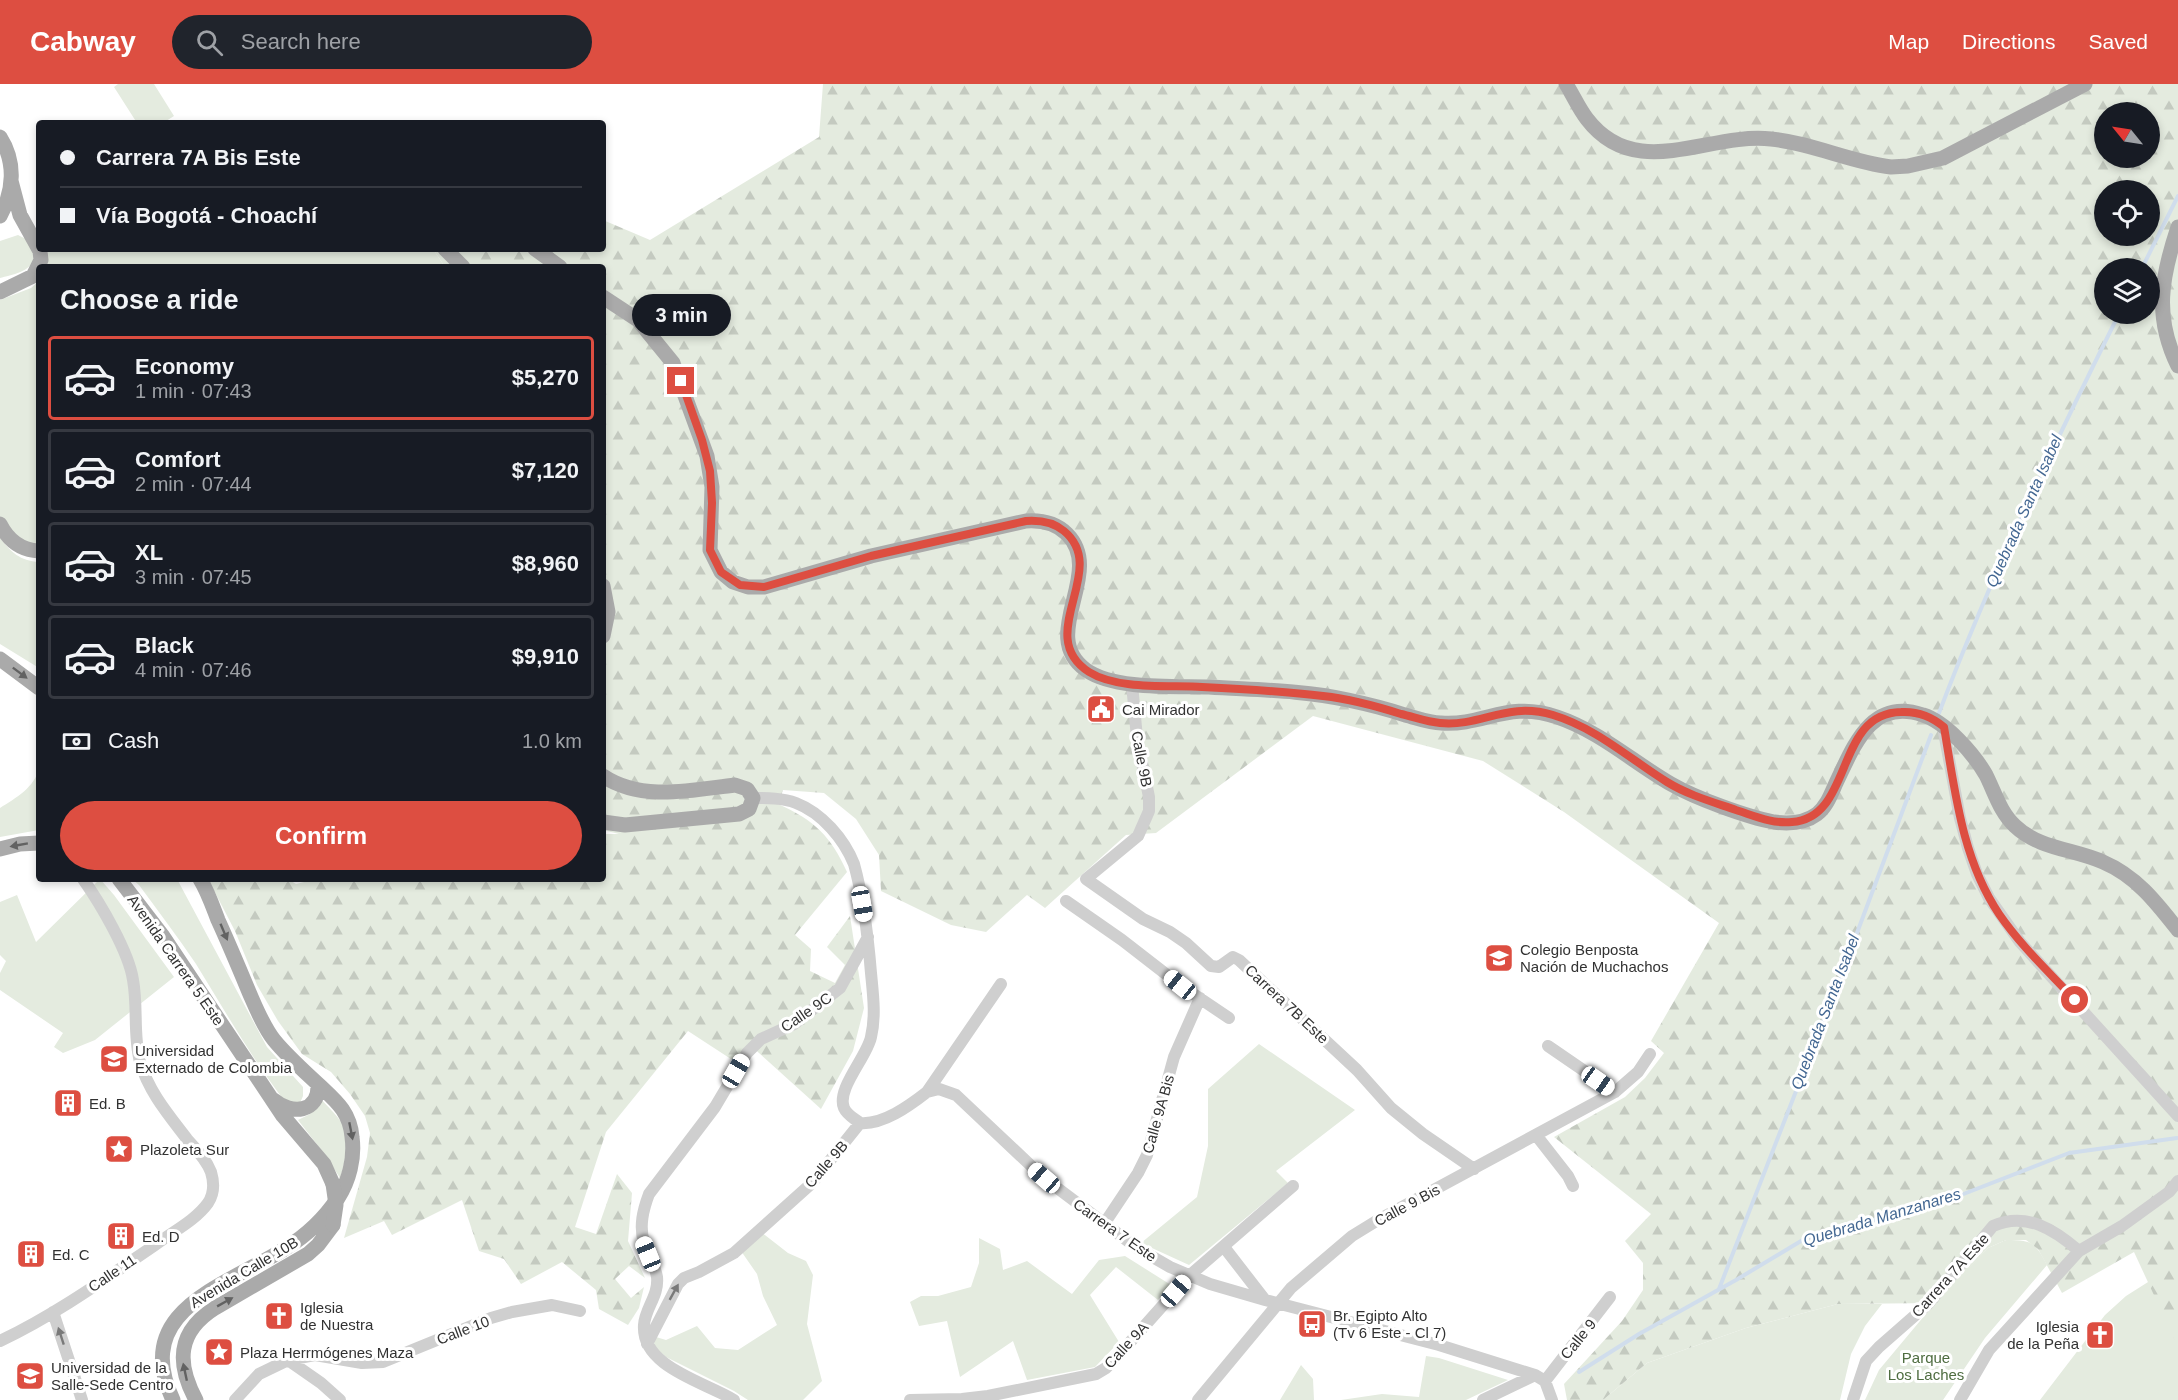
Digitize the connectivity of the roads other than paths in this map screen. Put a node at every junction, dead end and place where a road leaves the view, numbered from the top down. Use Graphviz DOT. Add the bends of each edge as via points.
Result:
graph roads {
  1 [pos="1566,84"];
  2 [pos="2085,84"];
  3 [pos="0,137"];
  4 [pos="11,182"];
  5 [pos="0,216"];
  6 [pos="24,225"];
  7 [pos="0,226"];
  8 [pos="2178,227"];
  9 [pos="36,244"];
  10 [pos="448,252"];
  11 [pos="539,252"];
  12 [pos="460,264"];
  13 [pos="556,264"];
  14 [pos="36,270"];
  15 [pos="0,292"];
  16 [pos="606,299"];
  17 [pos="2178,366"];
  18 [pos="0,524"];
  19 [pos="36,551"];
  20 [pos="606,602"];
  21 [pos="606,622"];
  22 [pos="0,659"];
  23 [pos="1132,684"];
  24 [pos="36,686"];
  25 [pos="1944,727"];
  26 [pos="606,778"];
  27 [pos="753,798"];
  28 [pos="606,822"];
  29 [pos="36,843"];
  30 [pos="0,849"];
  31 [pos="1086,879"];
  32 [pos="85,882"];
  33 [pos="121,882"];
  34 [pos="201,882"];
  35 [pos="1066,901"];
  36 [pos="2178,930"];
  37 [pos="868,937"];
  38 [pos="1001,984"];
  39 [pos="1200,998"];
  40 [pos="1229,1018"];
  41 [pos="1548,1046"];
  42 [pos="1650,1054"];
  43 [pos="318,1085"];
  44 [pos="927,1092"];
  45 [pos="1615,1092"];
  46 [pos="269,1097"];
  47 [pos="2178,1116"];
  48 [pos="860,1124"];
  49 [pos="1536,1135"];
  50 [pos="1474,1169"];
  51 [pos="2178,1181"];
  52 [pos="1293,1186"];
  53 [pos="1573,1186"];
  54 [pos="331,1218"];
  55 [pos="1104,1224"];
  56 [pos="1224,1247"];
  57 [pos="2079,1251"];
  58 [pos="1189,1276"];
  59 [pos="1610,1297"];
  60 [pos="1265,1300"];
  61 [pos="1278,1304"];
  62 [pos="580,1311"];
  63 [pos="53,1312"];
  64 [pos="0,1341"];
  65 [pos="647,1344"];
  66 [pos="288,1360"];
  67 [pos="1540,1378"];
  68 [pos="82,1400"];
  69 [pos="173,1400"];
  70 [pos="196,1400"];
  71 [pos="236,1400"];
  72 [pos="340,1400"];
  73 [pos="734,1400"];
  74 [pos="910,1400"];
  75 [pos="1198,1400"];
  76 [pos="1483,1400"];
  77 [pos="1552,1400"];
  78 [pos="1853,1400"];
  79 [pos="1960,1400"];
  1 -- 2 [label="main road" via="1595,127 1612,141 1636,150 1658,153 1740,138 1773,139 1891,167 1943,158"];
  3 -- 4 [label="main road" via="11,160"];
  4 -- 5 [label="main road"];
  4 -- 6 [label="main road"];
  6 -- 7 [label="main road"];
  6 -- 9 [label="main road"];
  8 -- 17 [label="main road" via="2171,247 2162,312 2168,345"];
  10 -- 12 [label="main road"];
  11 -- 13 [label="main road"];
  14 -- 15 [label="main road" via="29,279"];
  16 -- 23 [label="main road" via="651,333 681,381 710,471 710,550 727,577 748,587 764,587 871,556 1026,521 1049,523 1072,541 1080,562 1067,633 1071,653 1094,675"];
  18 -- 19 [label="main road" via="10,540"];
  20 -- 21 [label="main road"];
  22 -- 24 [label="main road, one-way"];
  23 -- 25 [label="main road" via="1325,696 1444,724 1518,710 1538,711 1591,732 1689,793 1779,822 1806,820 1821,810 1857,739 1880,717 1915,712"];
  23 -- 31 [label="street, Calle 9B" via="1149,811 1138,836"];
  25 -- 36 [label="main road" via="1976,761 2004,813 2016,827 2040,842 2094,858 2128,876 2151,896"];
  25 -- 47 [label="street" via="1960,818 1977,874 1989,898 2020,942"];
  26 -- 27 [label="main road" via="622,786 658,793 735,785 747,789"];
  27 -- 28 [label="main road" via="749,809 739,814 625,825"];
  27 -- 37 [label="street" via="795,802 834,831 854,864"];
  29 -- 30 [label="main road, one-way"];
  31 -- 50 [label="street, Carrera 7B Este" via="1186,943 1211,966 1219,967 1233,957 1239,960 1391,1108"];
  32 -- 63 [label="street, Calle 11" via="130,967 136,1041 149,1084 159,1103 207,1164 212,1192 195,1217"];
  33 -- 46 [label="main road, Avenida Carrera 5 Este" via="162,935"];
  34 -- 43 [label="main road, one-way" via="264,1024"];
  35 -- 39 [label="street"];
  37 -- 48 [label="street" via="872,1034 845,1088 843,1102 848,1114"];
  37 -- 65 [label="street, Calle 9C" via="840,988 794,1024 761,1040 747,1053 715,1107 649,1194 642,1233 657,1283 644,1322"];
  38 -- 44 [label="street"];
  39 -- 40 [label="street"];
  39 -- 55 [label="street, Calle 9A Bis" via="1174,1057 1147,1155"];
  41 -- 45 [label="street"];
  42 -- 45 [label="street, Calle 9 Bis" via="1638,1072"];
  43 -- 46 [label="main road" via="314,1101 301,1109 289,1109"];
  43 -- 54 [label="main road, one-way" via="345,1112 353,1140 348,1176"];
  44 -- 48 [label="street" via="873,1124"];
  44 -- 55 [label="street, Carrera 7 Este" via="939,1089 956,1095 1023,1160"];
  45 -- 49 [label="street, Calle 9 Bis"];
  46 -- 54 [label="main road, Avenida Carrera 5 Este, bridge" via="324,1164 333,1184 336,1205"];
  65 -- 48 [label="street, Calle 9B, one-way" via="678,1284 727,1258 742,1245 812,1183"];
  49 -- 50 [label="street, Calle 9 Bis"];
  49 -- 53 [label="street"];
  50 -- 61 [label="street, Calle 9 Bis" via="1352,1236"];
  51 -- 57 [label="street" via="2122,1226"];
  52 -- 56 [label="street, Calle 9A"];
  54 -- 69 [label="main road, Avenida Calle 10B" via="181,1311 165,1338 161,1362"];
  70 -- 54 [label="main road, Avenida Calle 10B, one-way" via="183,1365 185,1342 192,1328 201,1317 308,1254 318,1245"];
  55 -- 58 [label="street, Carrera 7 Este" via="1152,1258"];
  56 -- 58 [label="street, Calle 9A"];
  56 -- 60 [label="street"];
  57 -- 78 [label="street, Carrera 7A Este" via="2060,1234 2034,1222 2012,1221 1993,1226 1928,1304 1866,1361"];
  57 -- 79 [label="street" via="1989,1350"];
  58 -- 60 [label="street, Carrera 7 Este"];
  58 -- 74 [label="street, Calle 9A" via="1115,1359 1096,1374 988,1396"];
  59 -- 67 [label="street, Calle 9"];
  60 -- 61 [label="street, Carrera 7 Este"];
  61 -- 67 [label="street, Carrera 7 Este" via="1439,1345"];
  61 -- 75 [label="street, Calle 9 Bis"];
  62 -- 66 [label="street, Calle 10" via="552,1305 529,1308 491,1318 372,1364 315,1355"];
  63 -- 64 [label="street, Calle 11"];
  68 -- 63 [label="street, one-way"];
  65 -- 73 [label="street" via="669,1367"];
  66 -- 71 [label="street, Calle 10" via="259,1374"];
  66 -- 72 [label="street"];
  67 -- 76 [label="street, Calle 9"];
  67 -- 77 [label="street"];
}
